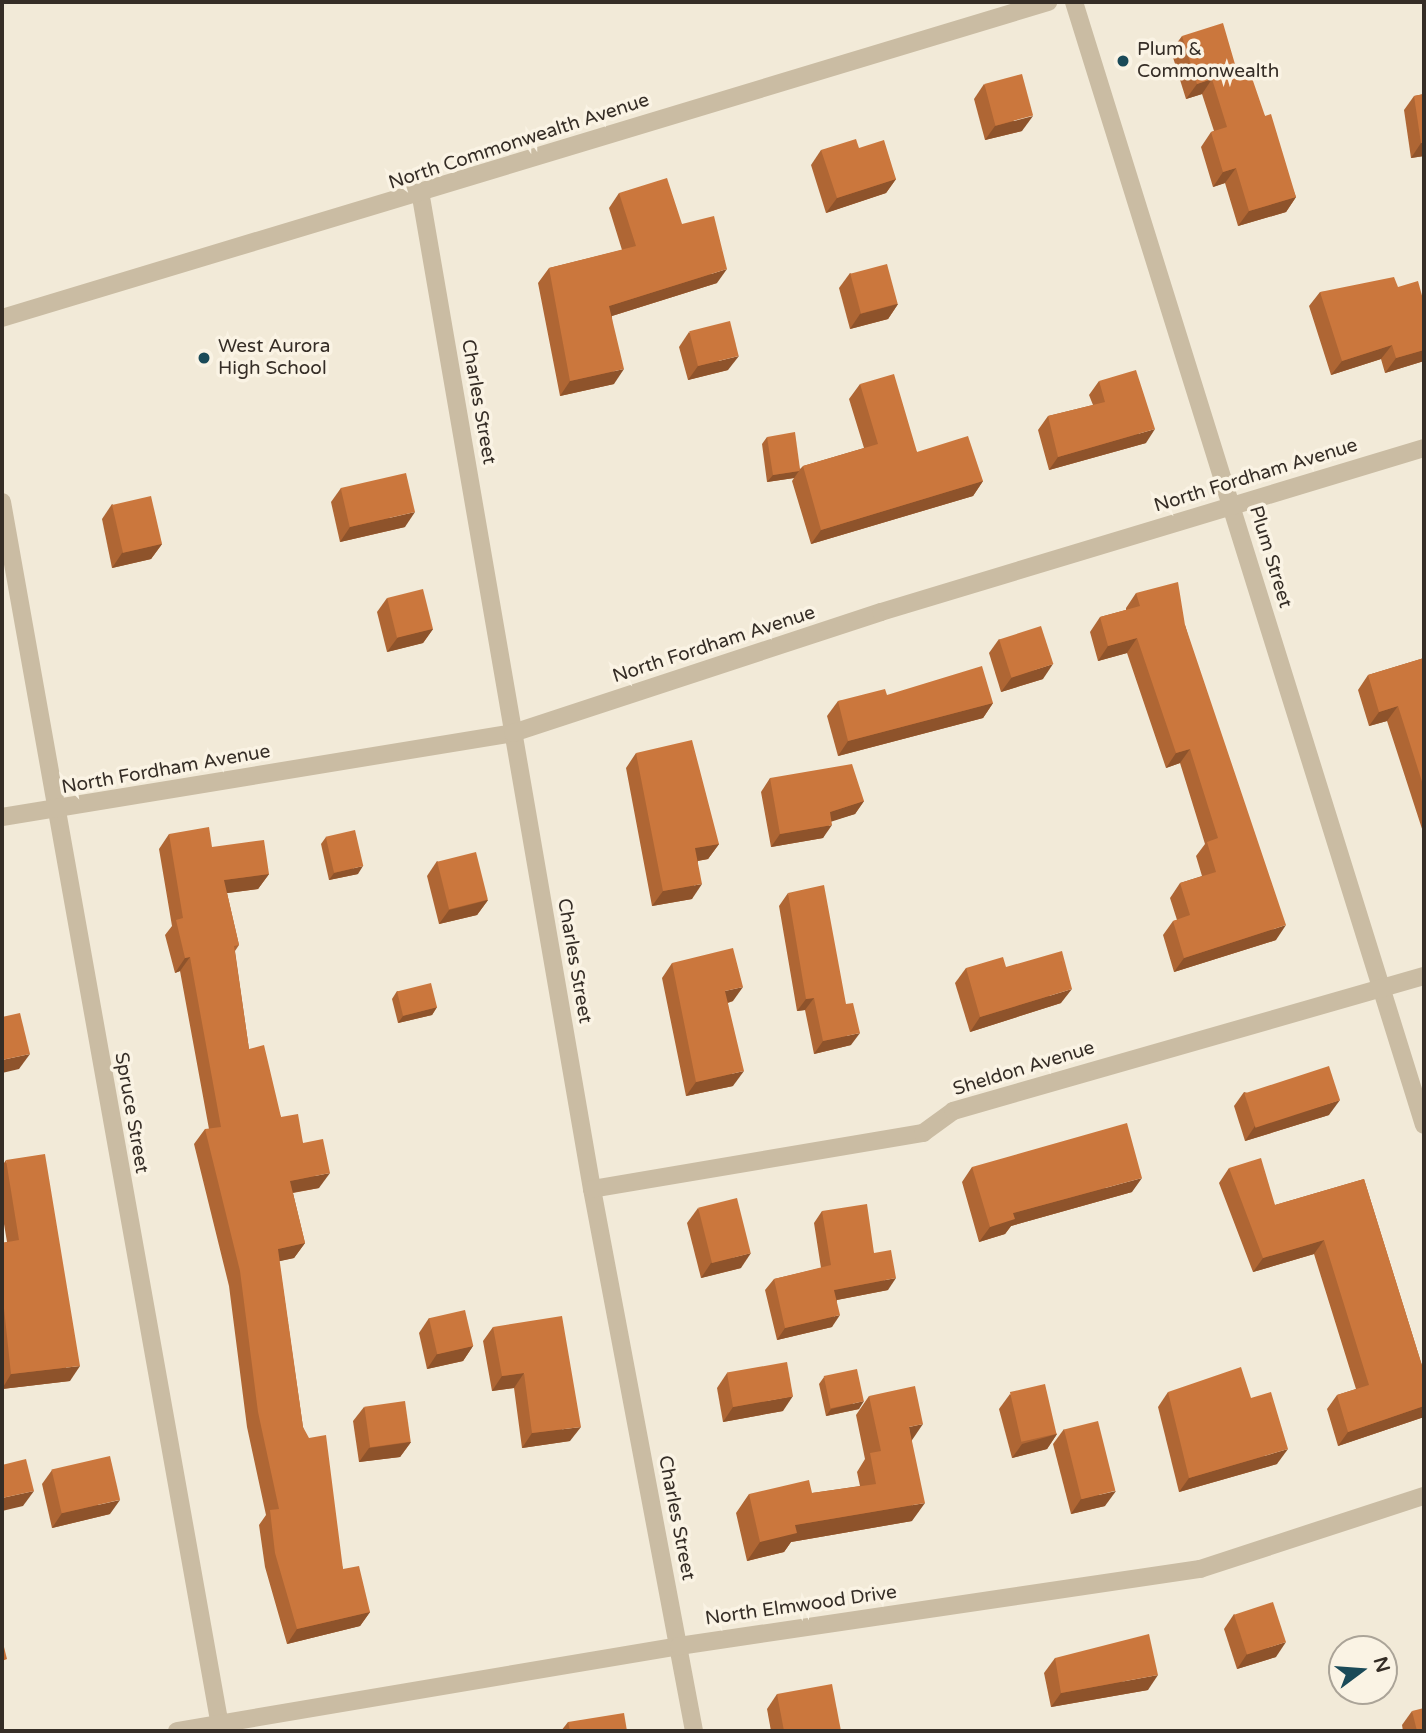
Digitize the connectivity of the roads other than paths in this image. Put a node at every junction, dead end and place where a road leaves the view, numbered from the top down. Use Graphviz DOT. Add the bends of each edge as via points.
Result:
graph roads {
  1 [pos="1048,2"];
  2 [pos="1074,2"];
  3 [pos="421,197"];
  4 [pos="2,318"];
  5 [pos="1424,449"];
  6 [pos="2,502"];
  7 [pos="1231,505"];
  8 [pos="513,733"];
  9 [pos="55,810"];
  10 [pos="2,817"];
  11 [pos="1424,976"];
  12 [pos="1380,986"];
  13 [pos="1424,1125"];
  14 [pos="592,1189"];
  15 [pos="1424,1496"];
  16 [pos="679,1646"];
  17 [pos="220,1728"];
  18 [pos="177,1731"];
  19 [pos="694,1731"];
  1 -- 3 [label="street, North Commonwealth Avenue"];
  2 -- 7 [label="street, Plum Street"];
  3 -- 4 [label="street, North Commonwealth Avenue"];
  3 -- 8 [label="street, Charles Street"];
  5 -- 7 [label="street, North Fordham Avenue"];
  6 -- 9 [label="street, Spruce Street"];
  7 -- 8 [label="street, North Fordham Avenue"];
  7 -- 12 [label="street, Plum Street"];
  8 -- 9 [label="street, North Fordham Avenue"];
  8 -- 14 [label="street, Charles Street"];
  9 -- 10 [label="street, North Fordham Avenue"];
  9 -- 17 [label="street, Spruce Street"];
  11 -- 12 [label="street, Sheldon Avenue"];
  12 -- 13 [label="street, Plum Street"];
  12 -- 14 [label="street, Sheldon Avenue" via="953,1111 923,1133"];
  14 -- 16 [label="street, Charles Street"];
  15 -- 16 [label="street, North Elmwood Drive" via="1200,1569"];
  16 -- 17 [label="street, North Elmwood Drive"];
  16 -- 19 [label="street, Charles Street"];
  17 -- 18 [label="street, North Elmwood Drive"];
}
